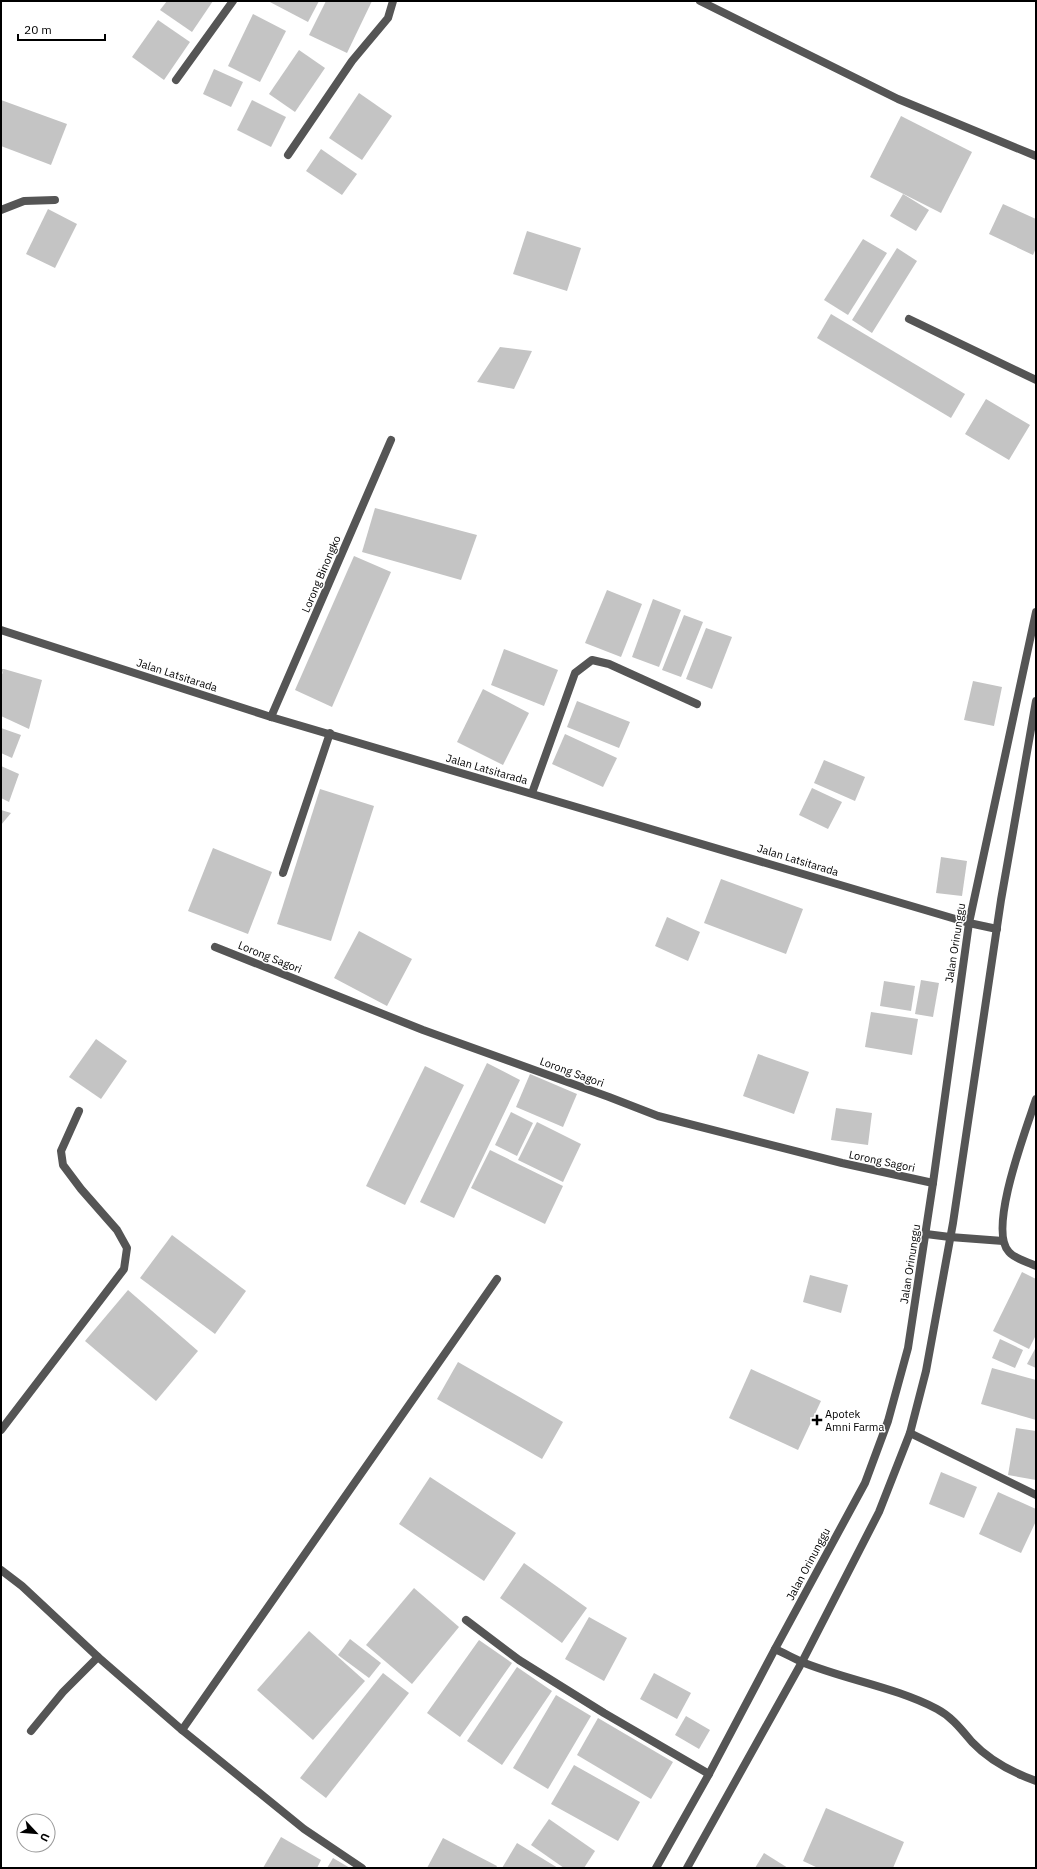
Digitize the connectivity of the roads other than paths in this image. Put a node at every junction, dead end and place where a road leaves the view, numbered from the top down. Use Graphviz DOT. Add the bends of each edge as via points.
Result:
graph roads {
  1 [pos="233,1"];
  2 [pos="393,1"];
  3 [pos="700,1"];
  4 [pos="176,80"];
  5 [pos="288,155"];
  6 [pos="1036,156"];
  7 [pos="55,200"];
  8 [pos="1,210"];
  9 [pos="909,319"];
  10 [pos="1036,380"];
  11 [pos="391,440"];
  12 [pos="1036,612"];
  13 [pos="1,630"];
  14 [pos="1036,701"];
  15 [pos="697,704"];
  16 [pos="271,717"];
  17 [pos="330,733"];
  18 [pos="532,793"];
  19 [pos="283,873"];
  20 [pos="969,923"];
  21 [pos="997,929"];
  22 [pos="215,947"];
  23 [pos="1036,1099"];
  24 [pos="79,1111"];
  25 [pos="933,1183"];
  26 [pos="926,1234"];
  27 [pos="950,1237"];
  28 [pos="1003,1241"];
  29 [pos="1036,1266"];
  30 [pos="497,1279"];
  31 [pos="1,1430"];
  32 [pos="910,1433"];
  33 [pos="1036,1495"];
  34 [pos="1,1570"];
  35 [pos="466,1620"];
  36 [pos="775,1649"];
  37 [pos="98,1657"];
  38 [pos="802,1662"];
  39 [pos="182,1730"];
  40 [pos="31,1731"];
  41 [pos="709,1774"];
  42 [pos="1036,1781"];
  43 [pos="362,1868"];
  44 [pos="656,1868"];
  45 [pos="687,1868"];
  1 -- 4 [label="street"];
  2 -- 5 [label="street" via="388,18 352,62"];
  3 -- 6 [label="street" via="898,99"];
  7 -- 8 [label="street" via="24,201"];
  9 -- 10 [label="street"];
  11 -- 16 [label="street, Lorong Binongko"];
  12 -- 20 [label="street, Jalan Orinunggu"];
  13 -- 16 [label="street, Jalan Latsitarada"];
  14 -- 21 [label="street"];
  15 -- 18 [label="street" via="609,664 592,660 575,673"];
  16 -- 17 [label="street, Jalan Latsitarada"];
  17 -- 18 [label="street, Jalan Latsitarada"];
  17 -- 19 [label="street"];
  18 -- 20 [label="street, Jalan Latsitarada"];
  20 -- 21 [label="street, Jalan Latsitarada"];
  20 -- 25 [label="street, Jalan Orinunggu"];
  21 -- 27 [label="street"];
  22 -- 25 [label="street, Lorong Sagori" via="422,1030 658,1116 835,1162"];
  23 -- 28 [label="street" via="1006,1193"];
  24 -- 31 [label="street" via="61,1151 63,1165 117,1230 127,1248 124,1269"];
  25 -- 26 [label="street, Jalan Orinunggu"];
  26 -- 27 [label="street"];
  26 -- 36 [label="street, Jalan Orinunggu" via="908,1348 888,1421 865,1483"];
  27 -- 28 [label="street"];
  27 -- 32 [label="street" via="926,1371"];
  28 -- 29 [label="street" via="1009,1252"];
  30 -- 39 [label="street"];
  32 -- 33 [label="street"];
  32 -- 38 [label="street" via="879,1512"];
  34 -- 37 [label="street" via="22,1586"];
  35 -- 41 [label="street" via="519,1660"];
  36 -- 38 [label="street"];
  36 -- 41 [label="street, Jalan Orinunggu"];
  37 -- 39 [label="street"];
  37 -- 40 [label="street" via="63,1692"];
  38 -- 42 [label="street" via="938,1709 956,1722 994,1761 1014,1773"];
  38 -- 45 [label="street"];
  39 -- 43 [label="street" via="304,1829"];
  41 -- 44 [label="street, Jalan Orinunggu"];
}
